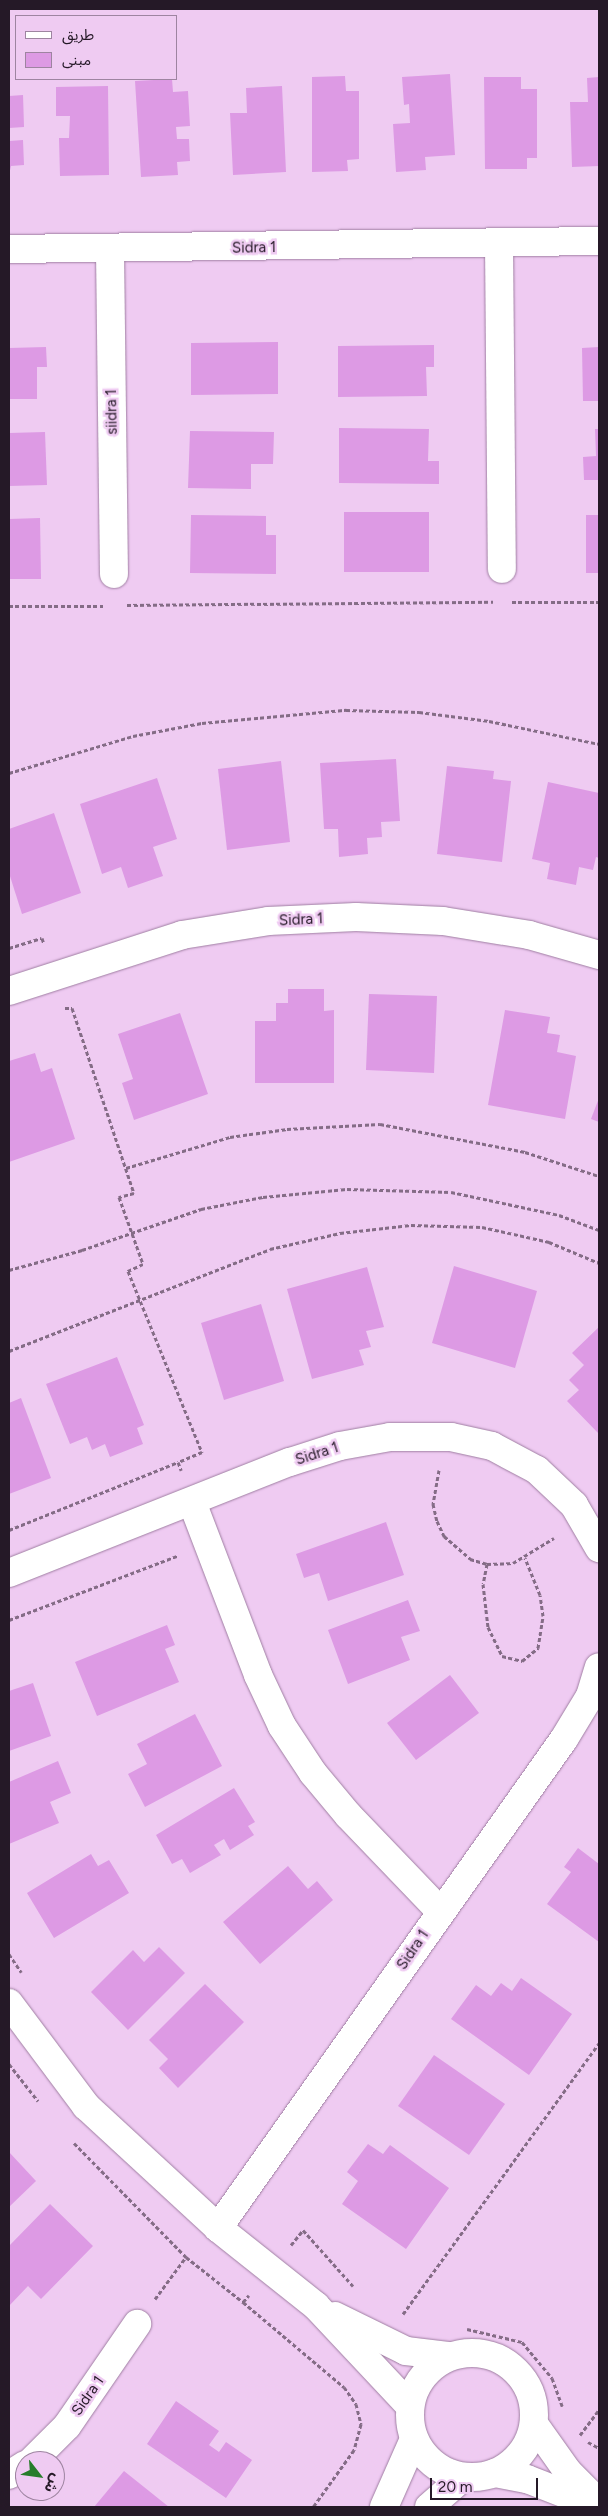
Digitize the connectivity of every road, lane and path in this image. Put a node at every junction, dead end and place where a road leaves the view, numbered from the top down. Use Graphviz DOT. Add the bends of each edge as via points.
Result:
graph roads {
  1 [pos="599,241"];
  2 [pos="499,243"];
  3 [pos="9,249"];
  4 [pos="110,250"];
  5 [pos="502,569"];
  6 [pos="114,574"];
  7 [pos="599,602"];
  8 [pos="9,606"];
  9 [pos="105,606"];
  10 [pos="124,606"];
  11 [pos="599,744"];
  12 [pos="9,773"];
  13 [pos="599,955"];
  14 [pos="54,976"];
  15 [pos="9,991"];
  16 [pos="126,1168"];
  17 [pos="599,1176"];
  18 [pos="599,1230"];
  19 [pos="132,1232"];
  20 [pos="599,1263"];
  21 [pos="9,1270"];
  22 [pos="140,1299"];
  23 [pos="9,1352"];
  24 [pos="451,1437"];
  25 [pos="178,1462"];
  26 [pos="192,1502"];
  27 [pos="582,1515"];
  28 [pos="9,1530"];
  29 [pos="208,1544"];
  30 [pos="599,1548"];
  31 [pos="526,1558"];
  32 [pos="486,1564"];
  33 [pos="9,1573"];
  34 [pos="9,1620"];
  35 [pos="599,1667"];
  36 [pos="440,1912"];
  37 [pos="9,1954"];
  38 [pos="28,1981"];
  39 [pos="9,2002"];
  40 [pos="599,2043"];
  41 [pos="218,2228"];
  42 [pos="242,2302"];
  43 [pos="316,2306"];
  44 [pos="396,2323"];
  45 [pos="137,2324"];
  46 [pos="448,2356"];
  47 [pos="410,2405"];
  48 [pos="599,2410"];
  49 [pos="534,2424"];
  50 [pos="579,2437"];
  51 [pos="414,2439"];
  52 [pos="42,2451"];
  53 [pos="494,2473"];
  54 [pos="463,2477"];
  55 [pos="599,2503"];
  56 [pos="313,2507"];
  57 [pos="384,2507"];
  58 [pos="429,2507"];
  59 [pos="599,2507"];
  1 -- 2 [label="street, Sidra 1"];
  2 -- 4 [label="street, Sidra 1"];
  2 -- 5 [label="street"];
  3 -- 4 [label="street, Sidra 1"];
  4 -- 6 [label="street, siidra 1"];
  7 -- 10 [label="path"];
  8 -- 9 [label="path"];
  11 -- 12 [label="path" via="489,721 418,712 346,710 202,723 133,736"];
  13 -- 14 [label="street, Sidra 1" via="529,935 443,922 356,917 268,921 182,935"];
  14 -- 15 [label="street, Sidra 1"];
  14 -- 16 [label="path" via="66,1010 72,1008"];
  16 -- 17 [label="path" via="230,1137 287,1129 380,1124 516,1150"];
  16 -- 19 [label="path" via="134,1193 119,1198"];
  18 -- 19 [label="path" via="558,1215 451,1192 347,1189 254,1198 201,1209"];
  19 -- 21 [label="path"];
  19 -- 22 [label="path" via="143,1264 128,1270"];
  20 -- 22 [label="path" via="548,1242 482,1227 411,1225 340,1233 270,1249"];
  22 -- 23 [label="path"];
  22 -- 25 [label="path" via="202,1452"];
  24 -- 26 [label="street, Sidra 1" via="390,1437 340,1446"];
  24 -- 27 [label="street, Sidra 1" via="492,1446 537,1470"];
  24 -- 32 [label="path" via="436,1481 433,1504 437,1521 456,1549"];
  25 -- 26 [label="path"];
  25 -- 28 [label="path"];
  26 -- 29 [label="street"];
  26 -- 33 [label="street, Sidra 1"];
  27 -- 30 [label="street, Sidra 1"];
  27 -- 31 [label="path"];
  29 -- 34 [label="path"];
  29 -- 36 [label="street" via="258,1674 282,1726 313,1773 348,1815"];
  31 -- 32 [label="path"];
  31 -- 32 [label="path" via="540,1595 543,1616 538,1648 522,1662 502,1656 488,1627 483,1592"];
  35 -- 36 [label="street, Sidra 1" via="590,1696 564,1739"];
  36 -- 41 [label="street, Sidra 1"];
  37 -- 38 [label="path"];
  39 -- 41 [label="street" via="86,2106"];
  40 -- 44 [label="path"];
  41 -- 43 [label="street"];
  42 -- 56 [label="path" via="344,2387 356,2404 360,2424 354,2450"];
  43 -- 46 [label="street" via="406,2351"];
  43 -- 47 [label="street"];
  45 -- 52 [label="street, Sidra 1" via="67,2426"];
  46 -- 47 [label="street" via="430,2368 416,2385"];
  46 -- 49 [label="street" via="474,2351 500,2358 514,2368 533,2397"];
  47 -- 51 [label="street"];
  48 -- 50 [label="path"];
  49 -- 53 [label="street" via="527,2445 513,2462"];
  49 -- 55 [label="street" via="568,2472"];
  51 -- 54 [label="street" via="426,2458 442,2470"];
  51 -- 57 [label="street"];
  53 -- 54 [label="street"];
  53 -- 59 [label="street" via="527,2479"];
  54 -- 58 [label="street"];
}
